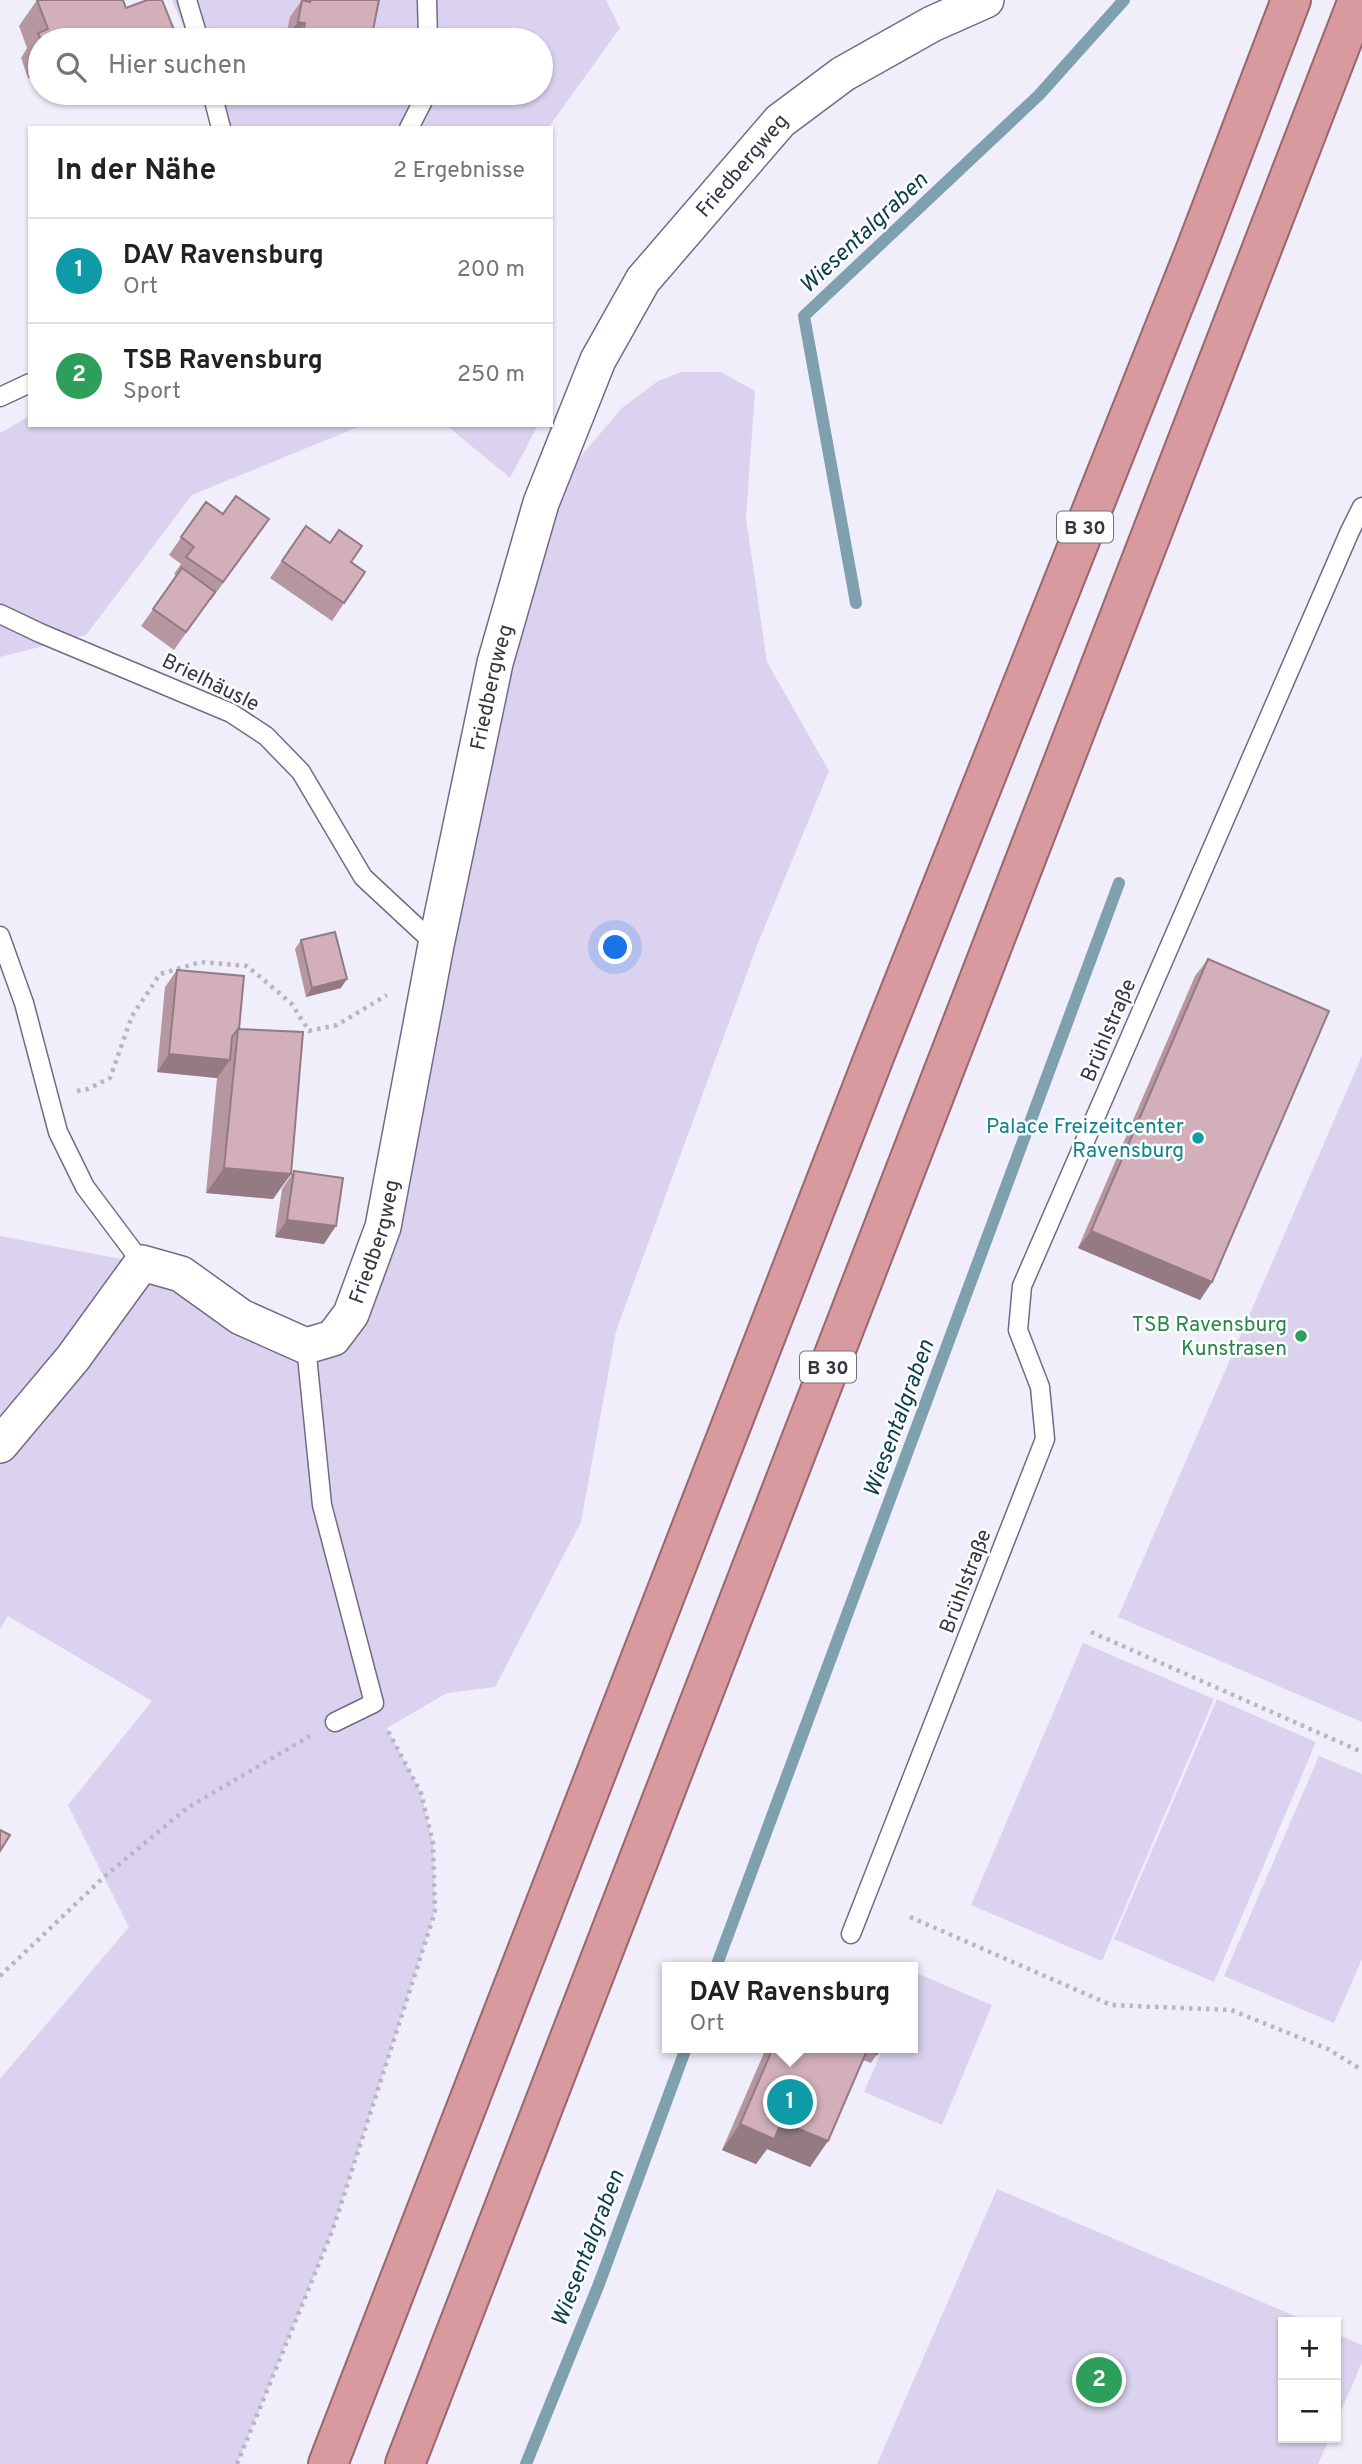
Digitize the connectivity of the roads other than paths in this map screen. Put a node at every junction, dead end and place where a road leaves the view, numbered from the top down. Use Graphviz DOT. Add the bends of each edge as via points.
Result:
graph roads {
  1 [pos="187,0"];
  2 [pos="427,0"];
  3 [pos="986,0"];
  4 [pos="1291,0"];
  5 [pos="1358,0"];
  6 [pos="195,28"];
  7 [pos="428,28"];
  8 [pos="215,105"];
  9 [pos="421,105"];
  10 [pos="220,126"];
  11 [pos="410,126"];
  12 [pos="28,384"];
  13 [pos="0,397"];
  14 [pos="1362,507"];
  15 [pos="0,614"];
  16 [pos="0,936"];
  17 [pos="435,957"];
  18 [pos="142,1263"];
  19 [pos="306,1346"];
  20 [pos="0,1445"];
  21 [pos="335,1722"];
  22 [pos="851,1934"];
  23 [pos="328,2464"];
  24 [pos="405,2464"];
  1 -- 6 [label="lane"];
  2 -- 7 [label="lane"];
  3 -- 17 [label="street, Friedbergweg" via="932,24 843,74 780,121 643,280 598,360 541,503 495,663"];
  4 -- 23 [label="highway, B 30" via="876,1052"];
  5 -- 24 [label="highway, B 30"];
  8 -- 10 [label="lane"];
  9 -- 11 [label="lane"];
  12 -- 13 [label="lane"];
  14 -- 22 [label="lane, Brühlstraße" via="1022,1286 1018,1330 1040,1387 1045,1439"];
  15 -- 17 [label="lane, Brielhäusle" via="231,713 266,736 301,772 363,877"];
  16 -- 18 [label="lane" via="24,1003 58,1132 85,1187"];
  17 -- 19 [label="street, Friedbergweg" via="383,1227 351,1314 332,1338"];
  18 -- 19 [label="street" via="181,1274 241,1317"];
  18 -- 20 [label="street" via="73,1358"];
  19 -- 21 [label="lane" via="322,1505 374,1703"];
}
